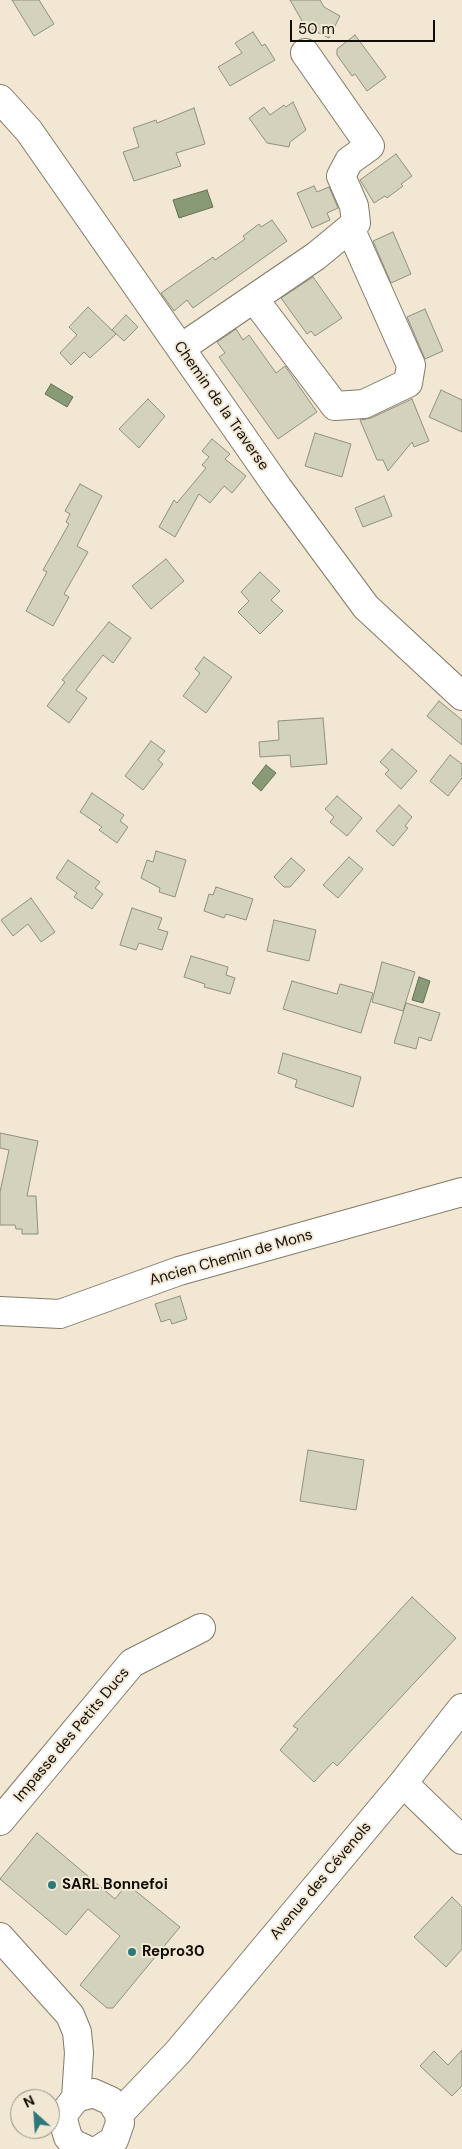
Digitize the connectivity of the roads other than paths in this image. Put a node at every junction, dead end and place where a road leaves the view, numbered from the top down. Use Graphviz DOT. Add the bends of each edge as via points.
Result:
graph roads {
  1 [pos="305,53"];
  2 [pos="0,99"];
  3 [pos="350,228"];
  4 [pos="254,299"];
  5 [pos="182,348"];
  6 [pos="462,696"];
  7 [pos="462,1192"];
  8 [pos="0,1311"];
  9 [pos="202,1628"];
  10 [pos="462,1708"];
  11 [pos="403,1783"];
  12 [pos="0,1821"];
  13 [pos="462,1840"];
  14 [pos="0,1938"];
  15 [pos="90,2125"];
  1 -- 3 [label="street" via="370,146 349,161 341,176 354,206 356,223"];
  2 -- 5 [label="street, Chemin de la Traverse" via="29,131"];
  3 -- 4 [label="street"];
  3 -- 4 [label="street" via="411,365 408,383 364,404 335,406"];
  4 -- 5 [label="street"];
  5 -- 6 [label="street, Chemin de la Traverse" via="278,488 366,607"];
  7 -- 8 [label="street, Ancien Chemin de Mons" via="179,1271 60,1314"];
  9 -- 12 [label="street, Impasse des Petits Ducs" via="132,1663"];
  10 -- 11 [label="street, Avenue des Cévenols"];
  11 -- 13 [label="street"];
  11 -- 15 [label="street, Avenue des Cévenols" via="178,2052"];
  14 -- 15 [label="street" via="70,2015 77,2032"];
}
